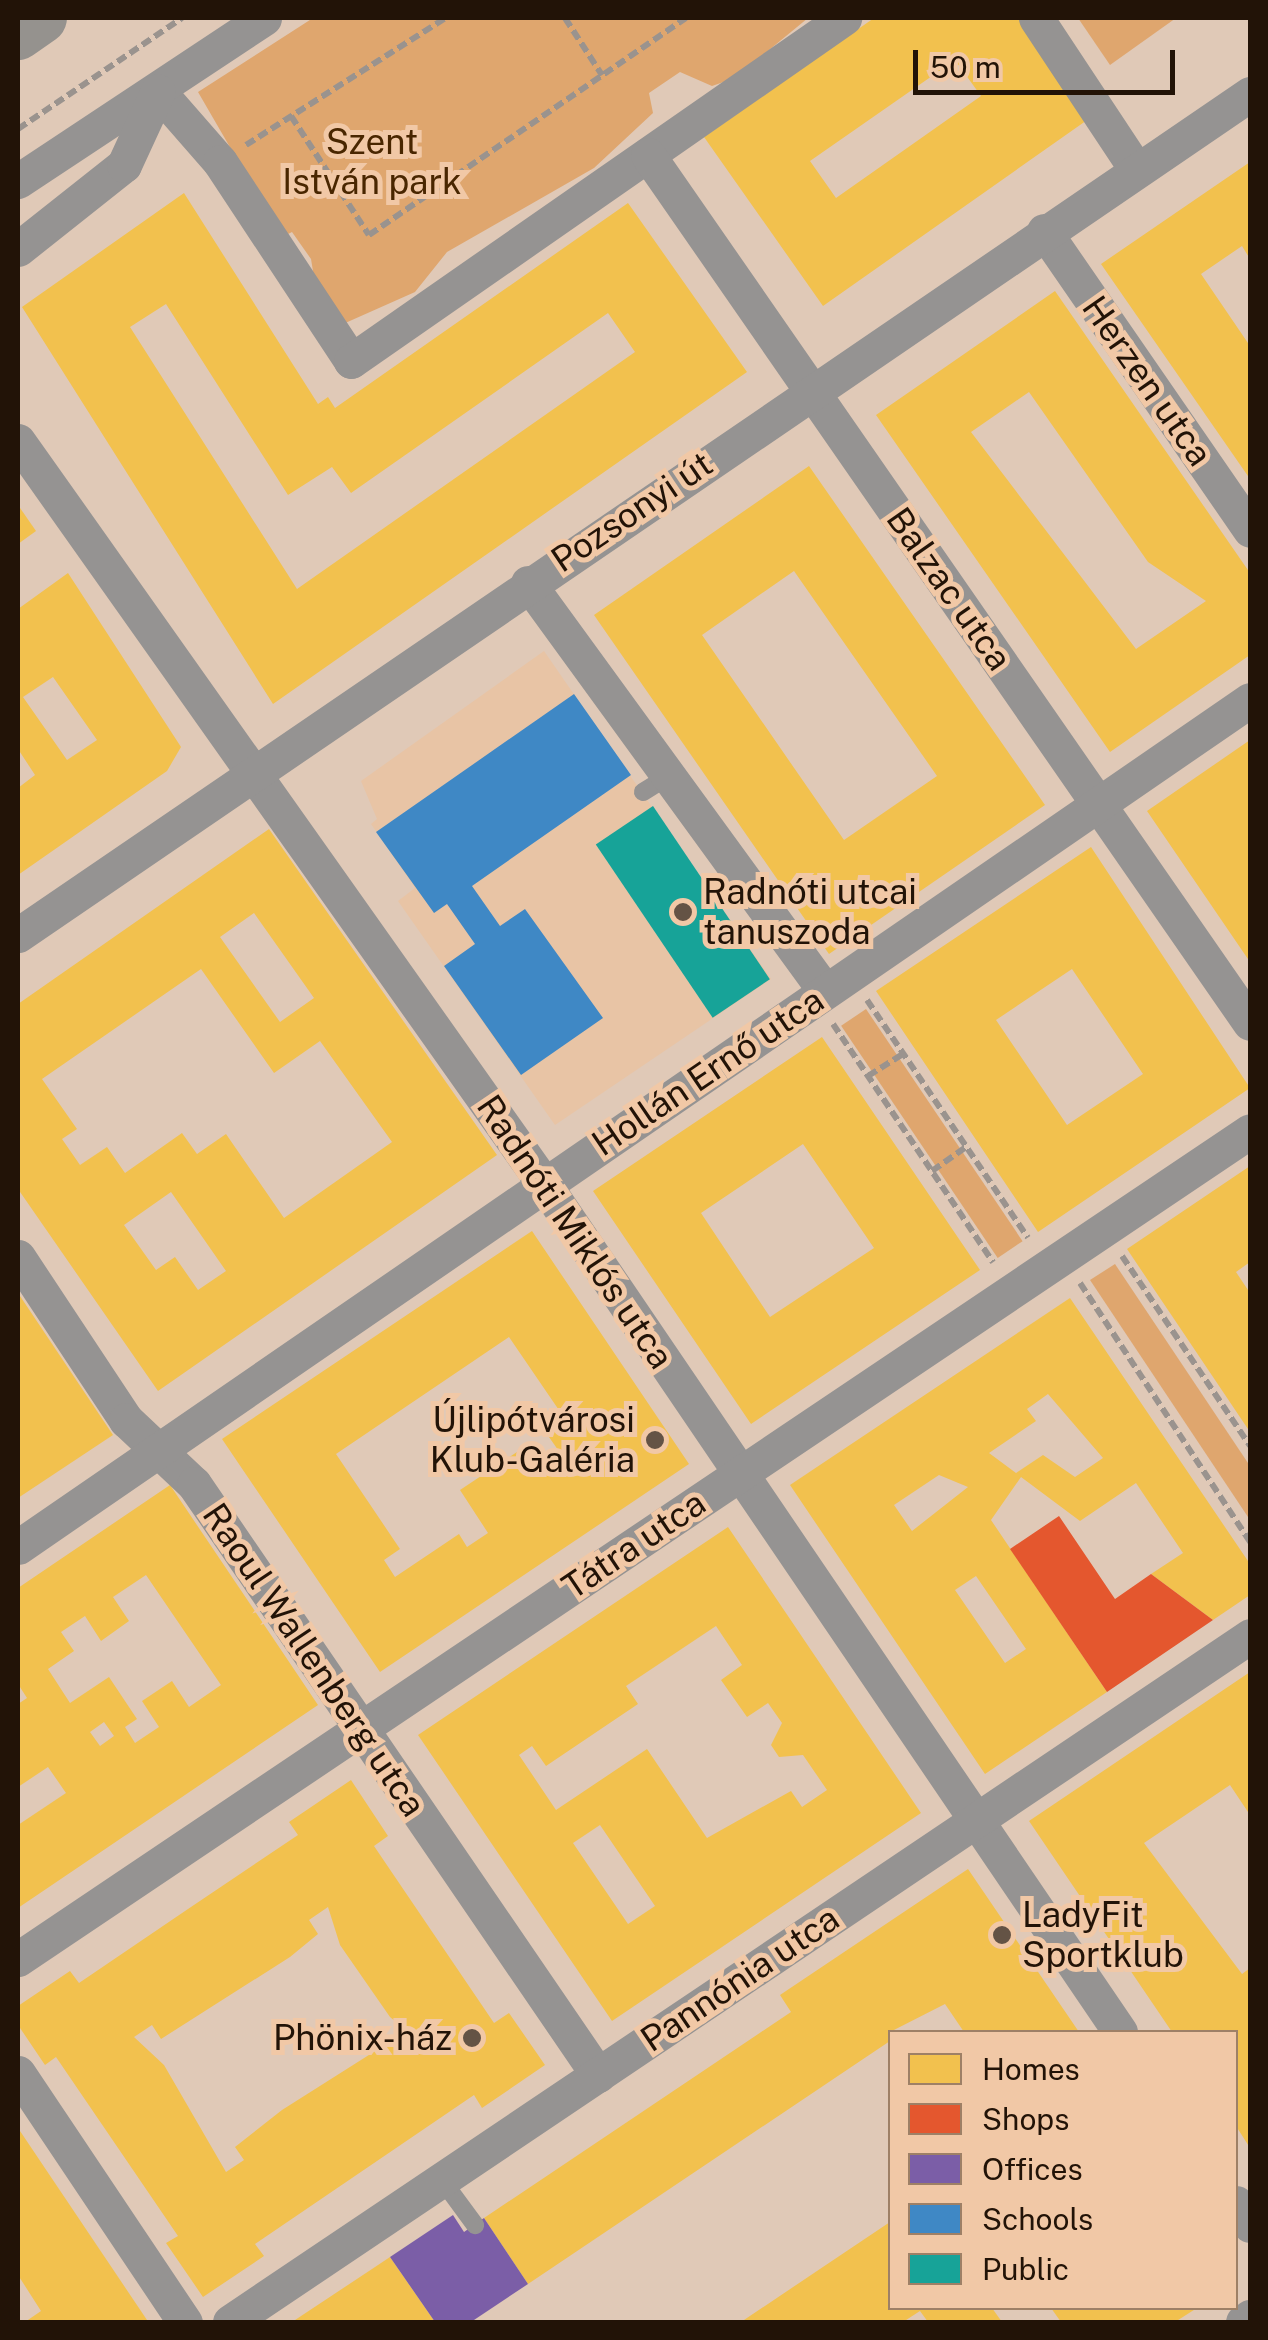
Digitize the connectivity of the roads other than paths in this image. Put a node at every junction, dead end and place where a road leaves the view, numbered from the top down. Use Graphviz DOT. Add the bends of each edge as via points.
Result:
graph roads {
  1 [pos="41,18"];
  2 [pos="264,18"];
  3 [pos="844,18"];
  4 [pos="1036,18"];
  5 [pos="18,34"];
  6 [pos="158,91"];
  7 [pos="1248,100"];
  8 [pos="648,154"];
  9 [pos="1136,170"];
  10 [pos="18,181"];
  11 [pos="1044,231"];
  12 [pos="18,249"];
  13 [pos="810,390"];
  14 [pos="18,441"];
  15 [pos="1250,530"];
  16 [pos="528,582"];
  17 [pos="1250,700"];
  18 [pos="254,770"];
  19 [pos="1098,804"];
  20 [pos="18,935"];
  21 [pos="830,988"];
  22 [pos="1250,1023"];
  23 [pos="1250,1132"];
  24 [pos="544,1184"];
  25 [pos="18,1257"];
  26 [pos="160,1452"];
  27 [pos="741,1474"];
  28 [pos="18,1547"];
  29 [pos="1250,1636"];
  30 [pos="361,1729"];
  31 [pos="976,1821"];
  32 [pos="18,1960"];
  33 [pos="1119,2030"];
  34 [pos="18,2073"];
  35 [pos="598,2075"];
  36 [pos="442,2180"];
  37 [pos="475,2225"];
  38 [pos="1250,2317"];
  39 [pos="184,2322"];
  40 [pos="230,2322"];
  41 [pos="1243,2322"];
  1 -- 5 [label="main road"];
  2 -- 6 [label="street"];
  3 -- 8 [label="street"];
  4 -- 9 [label="street"];
  6 -- 8 [label="street" via="220,162 352,362"];
  6 -- 10 [label="street"];
  6 -- 12 [label="street" via="124,165"];
  7 -- 9 [label="street, Pozsonyi út"];
  8 -- 13 [label="street, Balzac utca"];
  9 -- 11 [label="street, Pozsonyi út"];
  11 -- 13 [label="street, Pozsonyi út"];
  11 -- 15 [label="street, Herzen utca"];
  13 -- 16 [label="street, Pozsonyi út"];
  13 -- 19 [label="street, Balzac utca"];
  14 -- 18 [label="street, Radnóti Miklós utca"];
  16 -- 18 [label="street, Pozsonyi út"];
  16 -- 21 [label="street" via="656,784"];
  17 -- 19 [label="street, Hollán Ernő utca"];
  18 -- 20 [label="street, Pozsonyi út"];
  18 -- 24 [label="street, Radnóti Miklós utca"];
  19 -- 21 [label="street, Hollán Ernő utca"];
  19 -- 22 [label="street, Balzac utca"];
  21 -- 24 [label="street, Hollán Ernő utca"];
  23 -- 27 [label="street, Tátra utca"];
  24 -- 26 [label="street, Hollán Ernő utca"];
  24 -- 27 [label="street, Radnóti Miklós utca"];
  25 -- 26 [label="street, Raoul Wallenberg utca" via="126,1420"];
  26 -- 28 [label="street, Hollán Ernő utca"];
  26 -- 30 [label="street, Raoul Wallenberg utca" via="194,1484"];
  27 -- 30 [label="street, Tátra utca"];
  27 -- 31 [label="street, Radnóti Miklós utca"];
  29 -- 31 [label="street, Pannónia utca"];
  30 -- 32 [label="street, Tátra utca"];
  30 -- 35 [label="street, Raoul Wallenberg utca"];
  31 -- 33 [label="street, Radnóti Miklós utca"];
  31 -- 35 [label="street, Pannónia utca"];
  34 -- 39 [label="street"];
  35 -- 36 [label="street, Pannónia utca"];
  36 -- 37 [label="lane"];
  36 -- 40 [label="street, Pannónia utca"];
  38 -- 41 [label="street"];
}
